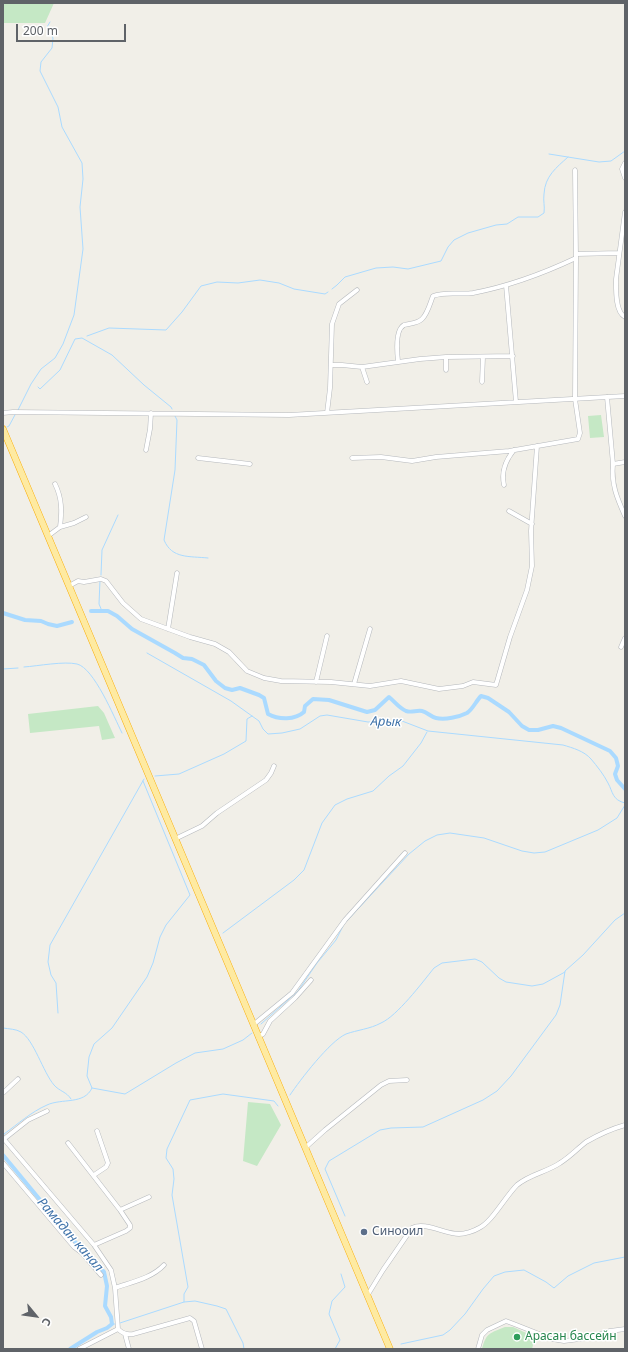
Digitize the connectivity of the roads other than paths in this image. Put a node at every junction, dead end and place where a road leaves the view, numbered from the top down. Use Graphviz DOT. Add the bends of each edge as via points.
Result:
graph roads {
  1 [pos="625,162"];
  2 [pos="575,170"];
  3 [pos="625,178"];
  4 [pos="625,212"];
  5 [pos="622,248"];
  6 [pos="619,253"];
  7 [pos="576,256"];
  8 [pos="506,285"];
  9 [pos="357,290"];
  10 [pos="625,317"];
  11 [pos="513,356"];
  12 [pos="446,357"];
  13 [pos="483,357"];
  14 [pos="398,361"];
  15 [pos="331,365"];
  16 [pos="362,367"];
  17 [pos="446,370"];
  18 [pos="367,382"];
  19 [pos="482,382"];
  20 [pos="625,396"];
  21 [pos="607,397"];
  22 [pos="575,399"];
  23 [pos="516,402"];
  24 [pos="3,413"];
  25 [pos="151,413"];
  26 [pos="327,413"];
  27 [pos="3,429"];
  28 [pos="537,446"];
  29 [pos="146,450"];
  30 [pos="514,450"];
  31 [pos="198,458"];
  32 [pos="352,458"];
  33 [pos="625,462"];
  34 [pos="250,464"];
  35 [pos="613,464"];
  36 [pos="55,484"];
  37 [pos="504,485"];
  38 [pos="623,506"];
  39 [pos="509,511"];
  40 [pos="625,516"];
  41 [pos="86,517"];
  42 [pos="532,524"];
  43 [pos="60,527"];
  44 [pos="48,536"];
  45 [pos="177,573"];
  46 [pos="69,586"];
  47 [pos="168,629"];
  48 [pos="370,629"];
  49 [pos="327,636"];
  50 [pos="625,638"];
  51 [pos="621,647"];
  52 [pos="316,682"];
  53 [pos="354,684"];
  54 [pos="274,766"];
  55 [pos="175,839"];
  56 [pos="405,853"];
  57 [pos="311,980"];
  58 [pos="253,1025"];
  59 [pos="258,1037"];
  60 [pos="18,1079"];
  61 [pos="407,1080"];
  62 [pos="3,1093"];
  63 [pos="47,1111"];
  64 [pos="625,1125"];
  65 [pos="97,1131"];
  66 [pos="4,1138"];
  67 [pos="68,1143"];
  68 [pos="305,1148"];
  69 [pos="3,1162"];
  70 [pos="94,1175"];
  71 [pos="149,1197"];
  72 [pos="120,1210"];
  73 [pos="94,1245"];
  74 [pos="164,1265"];
  75 [pos="101,1276"];
  76 [pos="115,1288"];
  77 [pos="367,1296"];
  78 [pos="118,1329"];
  79 [pos="625,1329"];
  80 [pos="125,1334"];
  81 [pos="79,1349"];
  82 [pos="129,1349"];
  83 [pos="202,1349"];
  84 [pos="390,1349"];
  85 [pos="478,1349"];
  1 -- 3 [label="street" via="622,169"];
  2 -- 7 [label="street"];
  4 -- 5 [label="street"];
  5 -- 6 [label="street"];
  6 -- 7 [label="street"];
  6 -- 10 [label="street" via="616,299 621,315"];
  7 -- 8 [label="street" via="531,278"];
  7 -- 22 [label="street"];
  8 -- 11 [label="street"];
  8 -- 14 [label="street" via="468,294 433,296 421,320 399,330"];
  9 -- 15 [label="street" via="338,306 332,324"];
  11 -- 13 [label="street"];
  11 -- 23 [label="street"];
  12 -- 13 [label="street"];
  12 -- 14 [label="street"];
  12 -- 17 [label="street"];
  13 -- 19 [label="street"];
  14 -- 16 [label="street"];
  15 -- 16 [label="street"];
  15 -- 26 [label="street"];
  16 -- 18 [label="street"];
  20 -- 21 [label="street"];
  21 -- 22 [label="street"];
  21 -- 35 [label="street"];
  22 -- 23 [label="street"];
  22 -- 28 [label="street" via="580,433 578,439"];
  23 -- 26 [label="street"];
  24 -- 25 [label="street"];
  25 -- 26 [label="street"];
  25 -- 29 [label="street"];
  27 -- 44 [label="highway"];
  28 -- 30 [label="street"];
  28 -- 42 [label="street"];
  30 -- 32 [label="street" via="412,461 381,457"];
  30 -- 37 [label="street" via="503,473"];
  31 -- 34 [label="street"];
  33 -- 35 [label="street"];
  35 -- 38 [label="street" via="616,496"];
  36 -- 43 [label="street" via="60,494"];
  38 -- 40 [label="street"];
  39 -- 42 [label="street"];
  41 -- 43 [label="street" via="74,524"];
  42 -- 53 [label="street" via="532,566 529,580 496,685 473,682 463,686 439,688 401,681 370,686"];
  43 -- 44 [label="street"];
  44 -- 46 [label="highway"];
  45 -- 47 [label="street"];
  46 -- 47 [label="street" via="78,580 103,580 141,619"];
  46 -- 55 [label="highway"];
  47 -- 52 [label="street" via="215,644 230,652 247,671 264,678"];
  48 -- 53 [label="street"];
  49 -- 52 [label="street"];
  50 -- 51 [label="street"];
  52 -- 53 [label="street"];
  54 -- 55 [label="street" via="266,780 202,826"];
  55 -- 58 [label="highway"];
  56 -- 58 [label="street" via="345,920 292,993"];
  57 -- 59 [label="street" via="270,1021 263,1034"];
  58 -- 59 [label="highway"];
  59 -- 68 [label="highway"];
  60 -- 62 [label="street"];
  61 -- 68 [label="street" via="380,1084"];
  63 -- 66 [label="street" via="28,1120"];
  64 -- 77 [label="street" via="598,1136 560,1164 534,1174 520,1183 489,1220 478,1229 458,1234 413,1226"];
  65 -- 70 [label="street" via="108,1163"];
  66 -- 73 [label="street"];
  67 -- 70 [label="street"];
  68 -- 77 [label="highway"];
  69 -- 75 [label="street"];
  70 -- 72 [label="street"];
  71 -- 72 [label="street"];
  72 -- 73 [label="street" via="130,1228"];
  73 -- 76 [label="street" via="111,1270"];
  74 -- 76 [label="street" via="158,1271"];
  76 -- 78 [label="street"];
  77 -- 84 [label="highway"];
  78 -- 80 [label="street"];
  78 -- 81 [label="street"];
  79 -- 85 [label="street" via="564,1341 506,1322 487,1330 482,1335"];
  80 -- 82 [label="street"];
  80 -- 83 [label="street" via="134,1334 190,1318 194,1321"];
}
